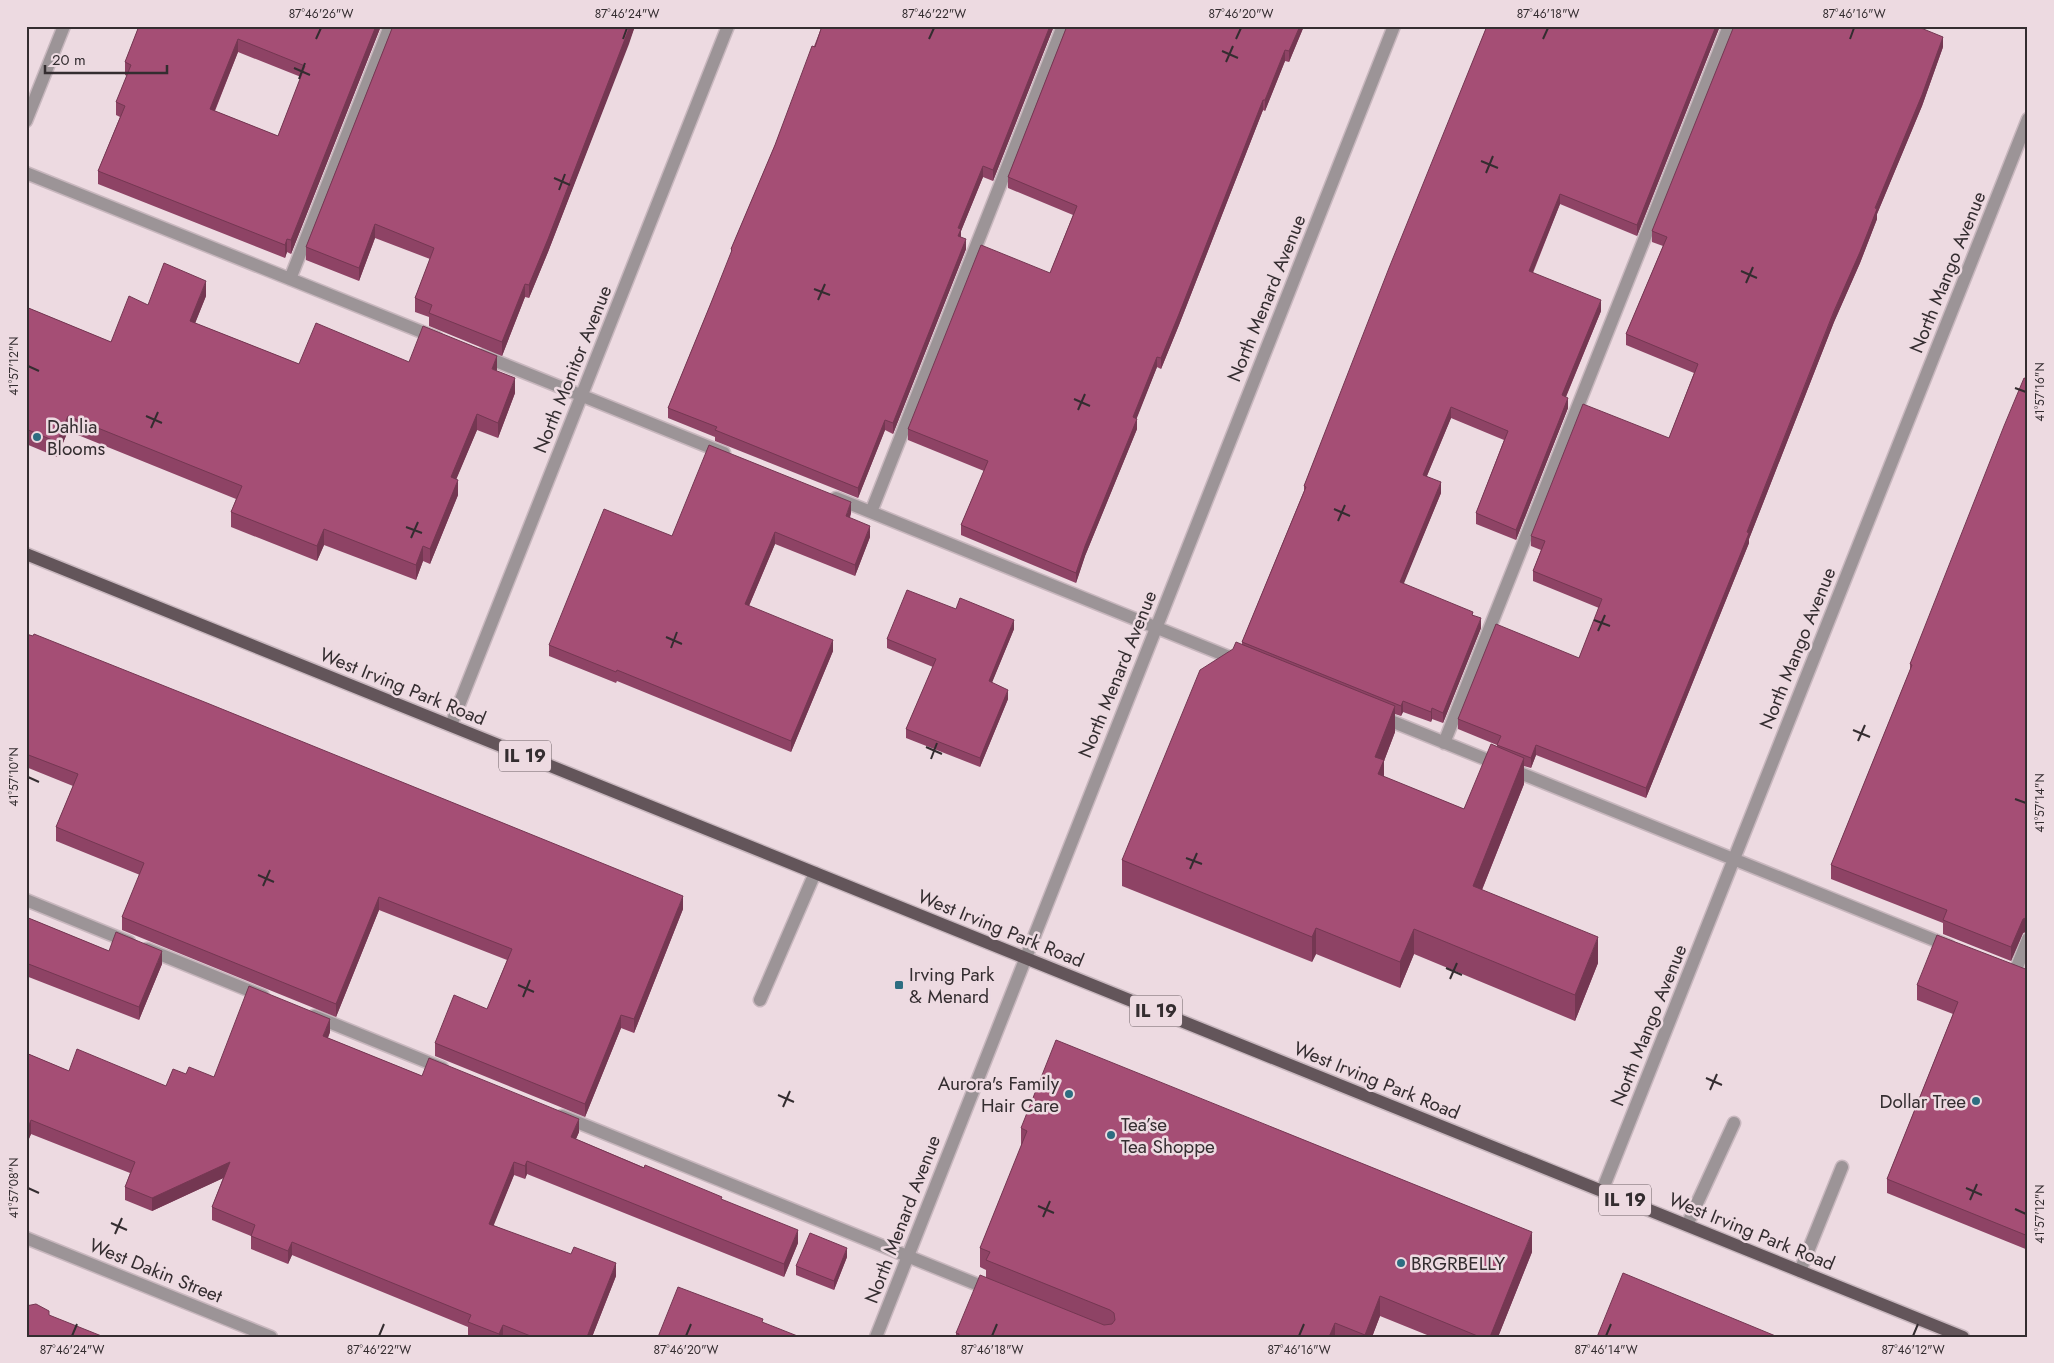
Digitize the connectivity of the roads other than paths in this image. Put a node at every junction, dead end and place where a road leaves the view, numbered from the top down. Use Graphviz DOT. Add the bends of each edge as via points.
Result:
graph roads {
  1 [pos="64,26"];
  2 [pos="390,26"];
  3 [pos="728,26"];
  4 [pos="1063,26"];
  5 [pos="1394,26"];
  6 [pos="1729,26"];
  7 [pos="2028,119"];
  8 [pos="26,121"];
  9 [pos="26,173"];
  10 [pos="290,279"];
  11 [pos="446,341"];
  12 [pos="473,352"];
  13 [pos="581,396"];
  14 [pos="732,457"];
  15 [pos="825,494"];
  16 [pos="871,512"];
  17 [pos="26,554"];
  18 [pos="1156,627"];
  19 [pos="1251,665"];
  20 [pos="1371,713"];
  21 [pos="451,725"];
  22 [pos="1444,743"];
  23 [pos="1734,860"];
  24 [pos="815,873"];
  25 [pos="26,900"];
  26 [pos="2028,939"];
  27 [pos="1961,950"];
  28 [pos="1025,957"];
  29 [pos="2028,978"];
  30 [pos="760,1000"];
  31 [pos="276,1001"];
  32 [pos="304,1012"];
  33 [pos="452,1072"];
  34 [pos="553,1113"];
  35 [pos="1734,1123"];
  36 [pos="1842,1167"];
  37 [pos="1602,1191"];
  38 [pos="1687,1225"];
  39 [pos="26,1238"];
  40 [pos="908,1256"];
  41 [pos="1800,1271"];
  42 [pos="1006,1296"];
  43 [pos="271,1337"];
  44 [pos="876,1337"];
  45 [pos="1962,1337"];
  1 -- 8 [label="street"];
  2 -- 10 [label="street"];
  3 -- 13 [label="street, North Monitor Avenue"];
  4 -- 16 [label="street"];
  5 -- 18 [label="street, North Menard Avenue"];
  6 -- 22 [label="street"];
  7 -- 23 [label="street, North Mango Avenue"];
  9 -- 10 [label="street"];
  10 -- 11 [label="street"];
  12 -- 13 [label="street"];
  13 -- 14 [label="street"];
  13 -- 21 [label="street, North Monitor Avenue"];
  15 -- 16 [label="street"];
  16 -- 18 [label="street"];
  17 -- 21 [label="main road, West Irving Park Road / IL 19"];
  18 -- 19 [label="street"];
  18 -- 28 [label="street, North Menard Avenue"];
  20 -- 22 [label="street"];
  21 -- 24 [label="main road, West Irving Park Road / IL 19"];
  22 -- 23 [label="street"];
  23 -- 27 [label="street"];
  23 -- 37 [label="street, North Mango Avenue"];
  24 -- 28 [label="main road, West Irving Park Road / IL 19"];
  24 -- 30 [label="street"];
  25 -- 31 [label="street"];
  26 -- 29 [label="street" via="2010,970"];
  28 -- 37 [label="main road, West Irving Park Road / IL 19"];
  28 -- 40 [label="street, North Menard Avenue"];
  32 -- 33 [label="street"];
  34 -- 40 [label="street"];
  35 -- 38 [label="street"];
  36 -- 41 [label="street"];
  37 -- 38 [label="main road, West Irving Park Road / IL 19"];
  38 -- 41 [label="main road, West Irving Park Road / IL 19"];
  39 -- 43 [label="street, West Dakin Street"];
  40 -- 42 [label="street"];
  40 -- 44 [label="street, North Menard Avenue"];
  41 -- 45 [label="main road, West Irving Park Road / IL 19"];
}
